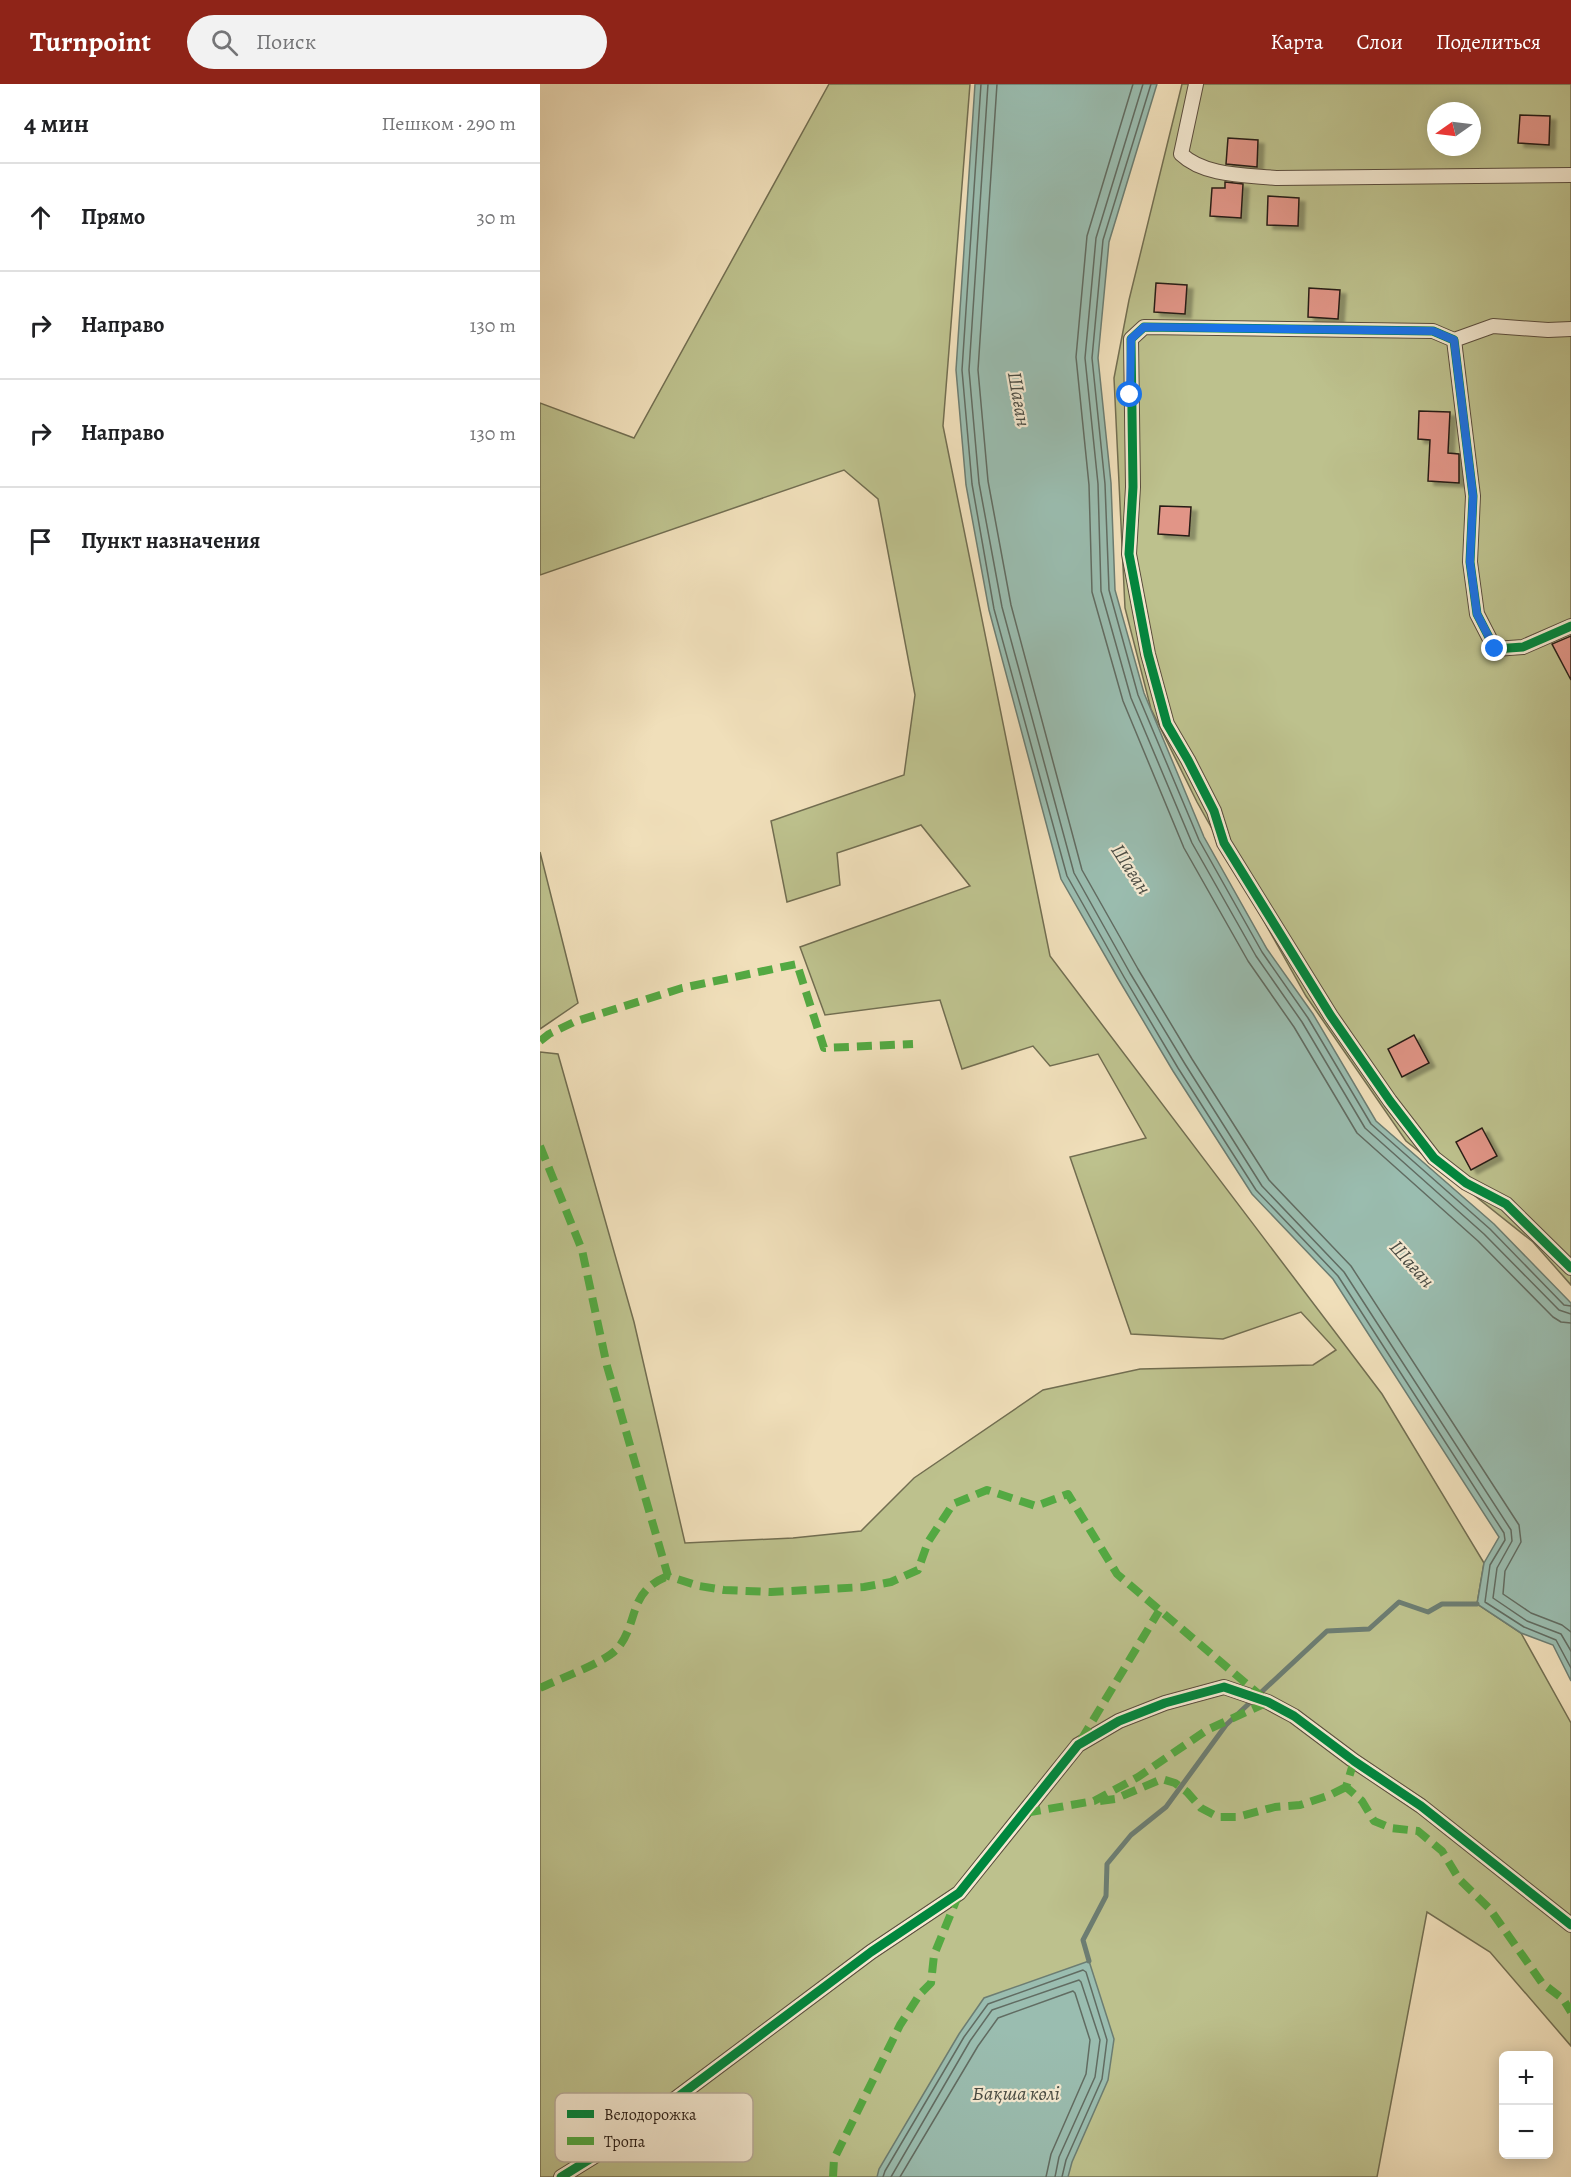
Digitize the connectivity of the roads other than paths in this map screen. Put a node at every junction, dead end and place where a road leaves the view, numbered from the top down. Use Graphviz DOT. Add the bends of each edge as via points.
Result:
graph roads {
  1 [pos="1196,84"];
  2 [pos="1571,175"];
  3 [pos="1571,329"];
  4 [pos="1454,340"];
  5 [pos="1571,626"];
  6 [pos="1571,1268"];
  7 [pos="1571,1925"];
  8 [pos="683,2093"];
  9 [pos="585,2162"];
  10 [pos="561,2177"];
  1 -- 2 [label="street" via="1181,154 1191,164 1230,174 1276,178"];
  3 -- 4 [label="street" via="1493,326"];
  4 -- 5 [label="street" via="1473,496 1470,562 1477,614 1495,649 1523,647"];
  4 -- 6 [label="street" via="1433,331 1144,327 1131,339 1133,487 1129,554 1148,654 1167,724 1214,811 1224,843 1331,1016 1434,1158 1466,1183 1506,1204"];
  7 -- 8 [label="street" via="1421,1806 1294,1716 1224,1687 1119,1720 1078,1745 959,1893 871,1952"];
  9 -- 10 [label="street"];
}
